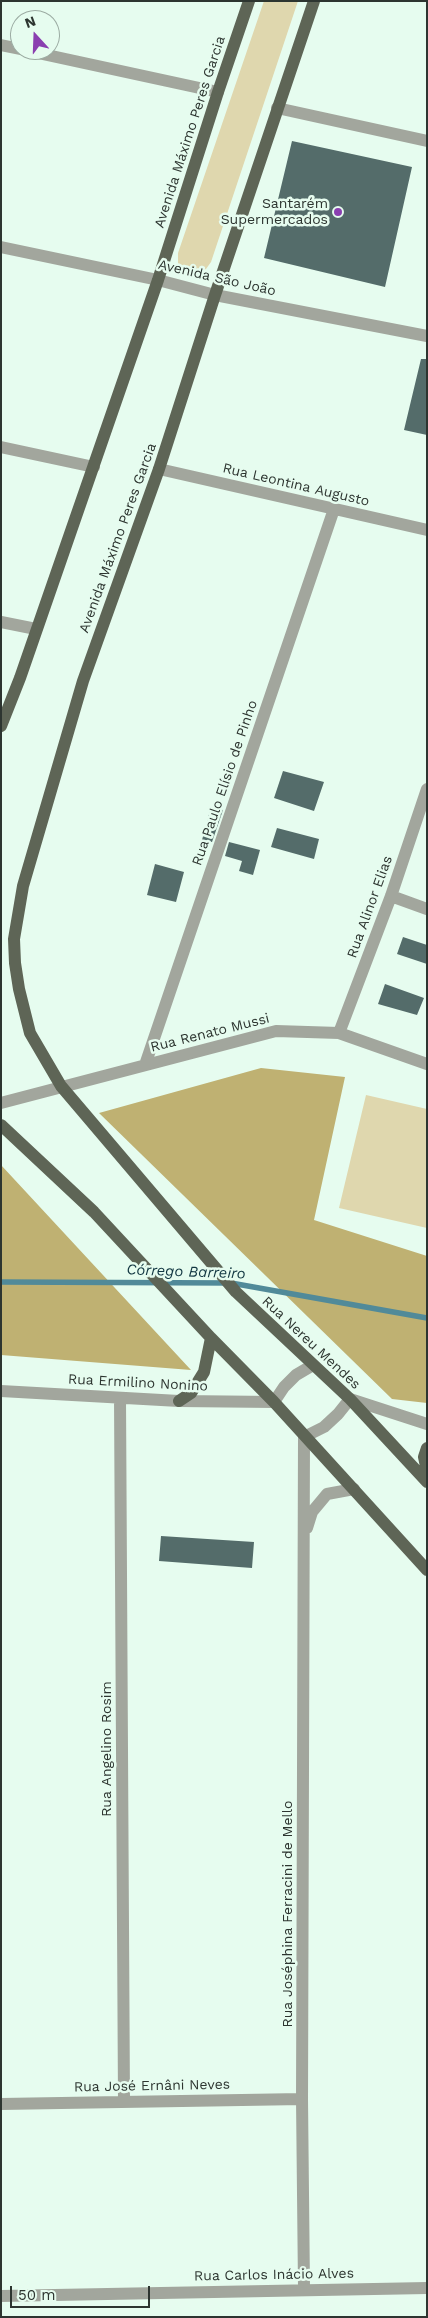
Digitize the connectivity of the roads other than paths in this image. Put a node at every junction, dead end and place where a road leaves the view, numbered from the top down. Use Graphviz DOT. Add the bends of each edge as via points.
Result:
graph roads {
  1 [pos="249,1"];
  2 [pos="314,1"];
  3 [pos="60,58"];
  4 [pos="218,92"];
  5 [pos="277,108"];
  6 [pos="427,140"];
  7 [pos="1,247"];
  8 [pos="158,280"];
  9 [pos="215,295"];
  10 [pos="427,336"];
  11 [pos="1,447"];
  12 [pos="94,467"];
  13 [pos="159,469"];
  14 [pos="334,509"];
  15 [pos="427,530"];
  16 [pos="1,622"];
  17 [pos="36,629"];
  18 [pos="1,726"];
  19 [pos="427,790"];
  20 [pos="391,896"];
  21 [pos="427,909"];
  22 [pos="339,1034"];
  23 [pos="427,1064"];
  24 [pos="145,1065"];
  25 [pos="61,1086"];
  26 [pos="1,1103"];
  27 [pos="1,1125"];
  28 [pos="210,1338"];
  29 [pos="313,1365"];
  30 [pos="1,1390"];
  31 [pos="120,1398"];
  32 [pos="350,1399"];
  33 [pos="179,1401"];
  34 [pos="274,1402"];
  35 [pos="427,1424"];
  36 [pos="304,1437"];
  37 [pos="427,1448"];
  38 [pos="427,1472"];
  39 [pos="427,1482"];
  40 [pos="354,1489"];
  41 [pos="303,1540"];
  42 [pos="427,1570"];
  43 [pos="302,2099"];
  44 [pos="124,2100"];
  45 [pos="1,2104"];
  46 [pos="304,2288"];
  47 [pos="427,2288"];
  48 [pos="1,2296"];
  1 -- 4 [label="main road, Avenida Máximo Peres Garcia"];
  2 -- 5 [label="main road, Avenida Máximo Peres Garcia"];
  3 -- 4 [label="street"];
  4 -- 8 [label="main road, Avenida Máximo Peres Garcia"];
  5 -- 6 [label="street"];
  5 -- 9 [label="main road, Avenida Máximo Peres Garcia"];
  7 -- 8 [label="street, Avenida São João"];
  8 -- 9 [label="street, Avenida São João"];
  8 -- 12 [label="main road, Avenida Máximo Peres Garcia"];
  9 -- 10 [label="street, Avenida São João"];
  9 -- 13 [label="main road, Avenida Máximo Peres Garcia"];
  11 -- 12 [label="street"];
  12 -- 17 [label="main road, Avenida Máximo Peres Garcia"];
  13 -- 14 [label="street, Rua Leontina Augusto"];
  13 -- 25 [label="main road, Avenida Máximo Peres Garcia" via="83,681 23,886 16,924 15,963 23,1008 30,1033"];
  14 -- 15 [label="street, Rua Leontina Augusto"];
  14 -- 24 [label="street, Rua Paulo Elísio de Pinho"];
  16 -- 17 [label="street"];
  17 -- 18 [label="main road, Avenida Máximo Peres Garcia"];
  19 -- 20 [label="street, Rua Alinor Elias"];
  20 -- 21 [label="street"];
  20 -- 22 [label="street, Rua Alinor Elias"];
  22 -- 23 [label="street, Rua Renato Mussi"];
  22 -- 24 [label="street, Rua Renato Mussi" via="276,1031"];
  24 -- 25 [label="street, Rua Renato Mussi"];
  25 -- 26 [label="street, Rua Renato Mussi"];
  25 -- 29 [label="main road, Rua Nereu Mendes" via="236,1292"];
  27 -- 28 [label="main road" via="94,1212"];
  28 -- 33 [label="main road" via="204,1372 191,1393"];
  28 -- 34 [label="main road"];
  29 -- 32 [label="main road, Rua Nereu Mendes"];
  29 -- 34 [label="street" via="296,1375"];
  30 -- 31 [label="street, Rua Ermilino Nonino"];
  31 -- 33 [label="street, Rua Ermilino Nonino"];
  31 -- 44 [label="street, Rua Angelino Rosim"];
  32 -- 35 [label="street"];
  32 -- 36 [label="street" via="331,1420"];
  32 -- 39 [label="main road, Rua Nereu Mendes"];
  33 -- 34 [label="street, Rua Ermilino Nonino"];
  34 -- 36 [label="main road"];
  36 -- 40 [label="main road"];
  36 -- 41 [label="street, Rua Joséphina Ferracini de Mello"];
  37 -- 38 [label="main road" via="424,1457"];
  40 -- 41 [label="street, Rua Joséphina Ferracini de Mello" via="327,1494 312,1512"];
  40 -- 42 [label="main road"];
  41 -- 43 [label="street, Rua Joséphina Ferracini de Mello"];
  43 -- 44 [label="street, Rua José Ernâni Neves"];
  43 -- 46 [label="street, Rua Joséphina Ferracini de Mello"];
  44 -- 45 [label="street, Rua José Ernâni Neves"];
  46 -- 47 [label="street, Rua Carlos Inácio Alves"];
  46 -- 48 [label="street, Rua Carlos Inácio Alves"];
}
